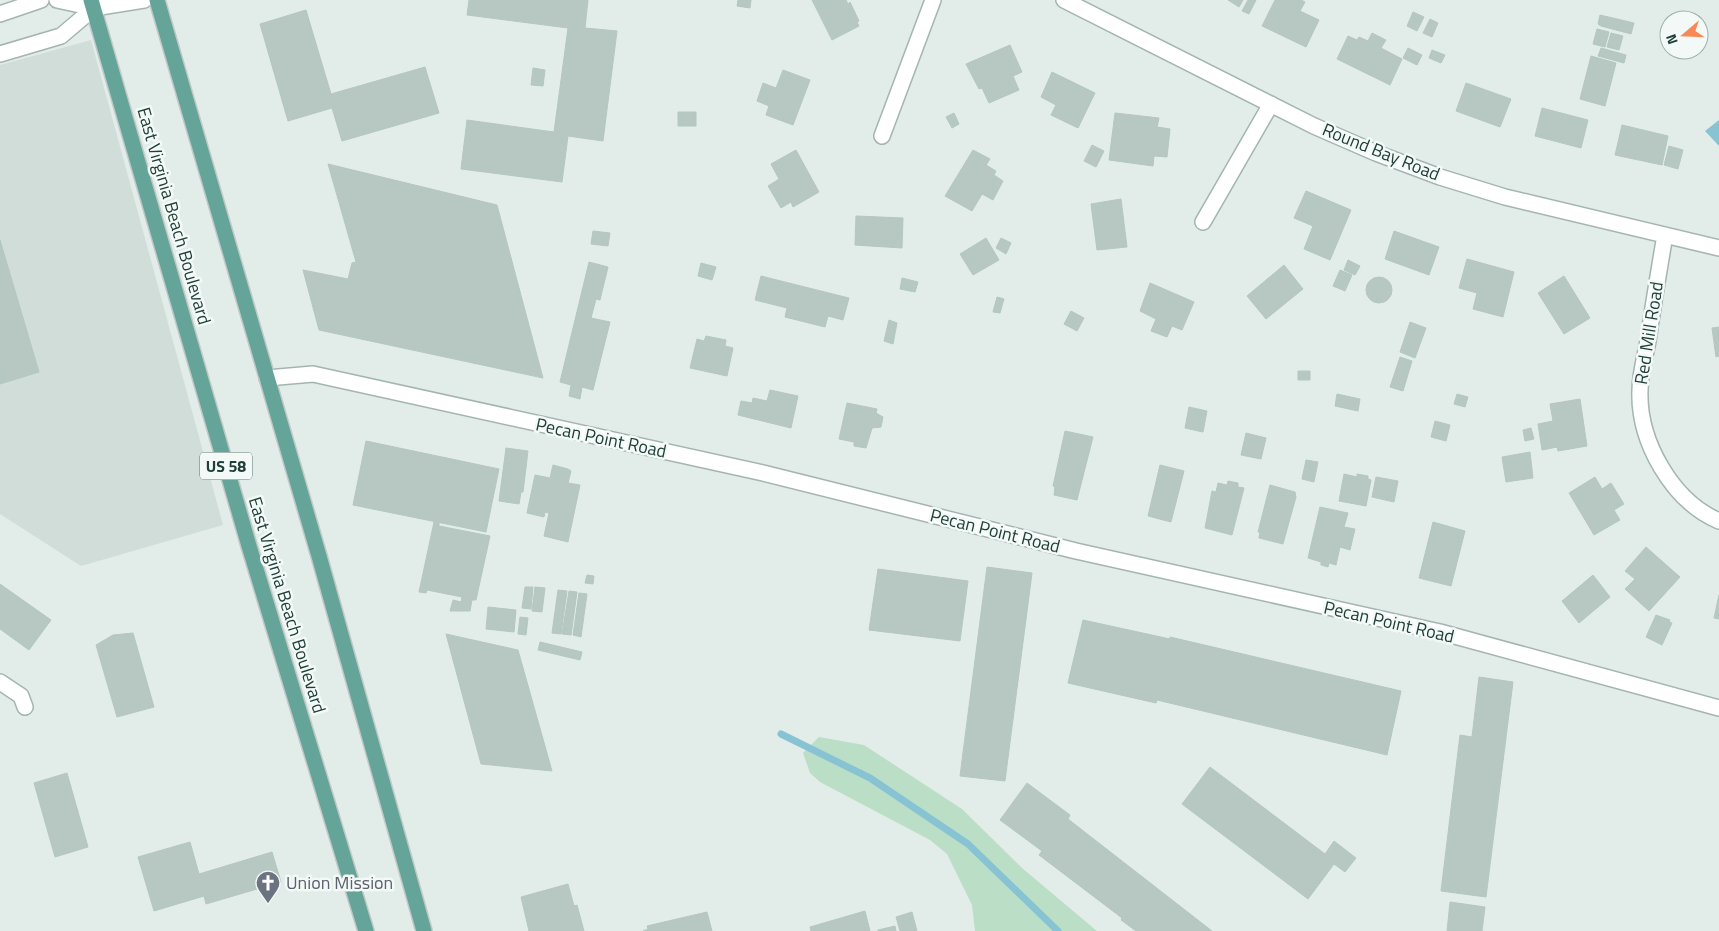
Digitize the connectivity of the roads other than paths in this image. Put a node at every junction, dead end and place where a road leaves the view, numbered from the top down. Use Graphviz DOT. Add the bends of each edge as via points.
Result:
graph roads {
  1 [pos="41,0"];
  2 [pos="57,0"];
  3 [pos="144,0"];
  4 [pos="157,0"];
  5 [pos="933,0"];
  6 [pos="1064,0"];
  7 [pos="92,4"];
  8 [pos="0,14"];
  9 [pos="0,54"];
  10 [pos="1271,104"];
  11 [pos="882,136"];
  12 [pos="1203,222"];
  13 [pos="1665,235"];
  14 [pos="1719,248"];
  15 [pos="268,378"];
  16 [pos="1719,521"];
  17 [pos="0,682"];
  18 [pos="25,707"];
  19 [pos="1719,708"];
  20 [pos="366,931"];
  21 [pos="424,931"];
  1 -- 8 [label="street"];
  2 -- 7 [label="street"];
  3 -- 7 [label="street"];
  4 -- 15 [label="main road"];
  5 -- 11 [label="street"];
  6 -- 10 [label="street, Round Bay Road"];
  7 -- 9 [label="street" via="61,36"];
  7 -- 20 [label="main road, East Virginia Beach Boulevard / US 58"];
  10 -- 12 [label="street"];
  10 -- 13 [label="street, Round Bay Road" via="1376,153 1440,176 1505,197"];
  13 -- 14 [label="street, Round Bay Road"];
  13 -- 16 [label="street, Red Mill Road" via="1640,391 1644,425 1653,452 1667,476 1690,502"];
  15 -- 19 [label="street, Pecan Point Road" via="313,374 763,473 1086,553 1440,632"];
  15 -- 21 [label="main road"];
  17 -- 18 [label="street" via="21,696"];
}
